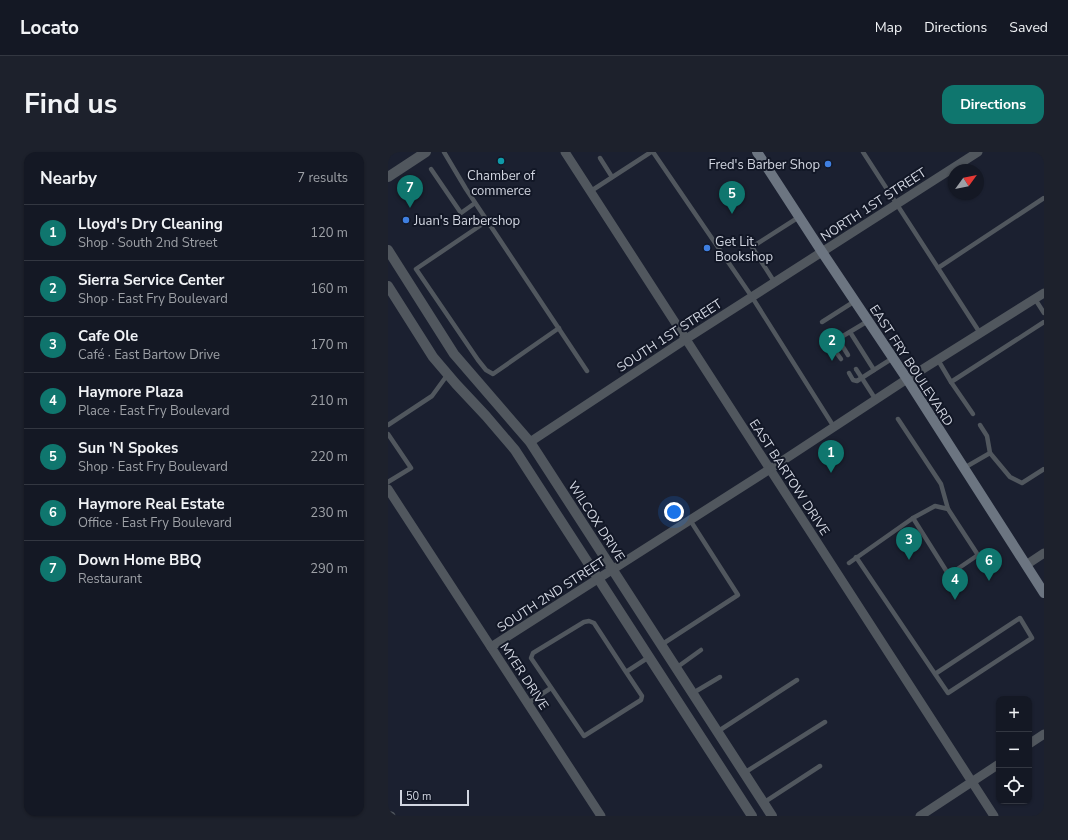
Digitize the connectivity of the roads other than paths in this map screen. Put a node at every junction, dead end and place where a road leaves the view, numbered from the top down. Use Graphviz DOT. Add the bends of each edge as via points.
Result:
graph roads {
  1 [pos="426,152"];
  2 [pos="444,152"];
  3 [pos="565,152"];
  4 [pos="652,152"];
  5 [pos="757,152"];
  6 [pos="863,152"];
  7 [pos="978,152"];
  8 [pos="600,158"];
  9 [pos="431,169"];
  10 [pos="388,177"];
  11 [pos="612,177"];
  12 [pos="591,191"];
  13 [pos="1044,198"];
  14 [pos="475,203"];
  15 [pos="897,204"];
  16 [pos="799,217"];
  17 [pos="487,221"];
  18 [pos="388,250"];
  19 [pos="822,252"];
  20 [pos="938,268"];
  21 [pos="775,282"];
  22 [pos="388,286"];
  23 [pos="1044,294"];
  24 [pos="752,297"];
  25 [pos="1035,299"];
  26 [pos="855,302"];
  27 [pos="1044,313"];
  28 [pos="868,321"];
  29 [pos="822,322"];
  30 [pos="1044,322"];
  31 [pos="559,328"];
  32 [pos="850,332"];
  33 [pos="980,333"];
  34 [pos="686,339"];
  35 [pos="838,339"];
  36 [pos="848,355"];
  37 [pos="893,358"];
  38 [pos="841,359"];
  39 [pos="938,360"];
  40 [pos="856,368"];
  41 [pos="874,370"];
  42 [pos="587,371"];
  43 [pos="849,373"];
  44 [pos="448,374"];
  45 [pos="862,378"];
  46 [pos="907,379"];
  47 [pos="951,382"];
  48 [pos="876,400"];
  49 [pos="973,414"];
  50 [pos="898,419"];
  51 [pos="388,425"];
  52 [pos="980,426"];
  53 [pos="834,427"];
  54 [pos="388,434"];
  55 [pos="530,442"];
  56 [pos="990,453"];
  57 [pos="964,468"];
  58 [pos="770,469"];
  59 [pos="1044,469"];
  60 [pos="388,482"];
  61 [pos="389,492"];
  62 [pos="948,509"];
  63 [pos="913,518"];
  64 [pos="690,520"];
  65 [pos="1044,553"];
  66 [pos="856,558"];
  67 [pos="849,563"];
  68 [pos="1026,565"];
  69 [pos="613,570"];
  70 [pos="598,579"];
  71 [pos="1044,593"];
  72 [pos="662,645"];
  73 [pos="491,647"];
  74 [pos="701,650"];
  75 [pos="649,657"];
  76 [pos="676,668"];
  77 [pos="626,672"];
  78 [pos="935,674"];
  79 [pos="720,677"];
  80 [pos="797,680"];
  81 [pos="551,688"];
  82 [pos="693,693"];
  83 [pos="528,704"];
  84 [pos="825,722"];
  85 [pos="717,732"];
  86 [pos="1044,734"];
  87 [pos="1032,742"];
  88 [pos="820,766"];
  89 [pos="996,766"];
  90 [pos="744,773"];
  91 [pos="972,782"];
  92 [pos="763,802"];
  93 [pos="388,814"];
  94 [pos="391,816"];
  95 [pos="601,816"];
  96 [pos="752,816"];
  97 [pos="772,816"];
  98 [pos="920,816"];
  99 [pos="994,816"];
  1 -- 10 [label="street"];
  2 -- 14 [label="lane"];
  3 -- 12 [label="street, EAST BARTOW DRIVE"];
  4 -- 11 [label="lane"];
  4 -- 24 [label="lane"];
  5 -- 16 [label="main road, EAST FRY BOULEVARD"];
  6 -- 15 [label="lane"];
  7 -- 15 [label="street, NORTH 1ST STREET"];
  8 -- 11 [label="lane"];
  9 -- 14 [label="lane" via="461,213"];
  11 -- 12 [label="lane"];
  12 -- 34 [label="street, EAST BARTOW DRIVE"];
  13 -- 20 [label="lane"];
  14 -- 17 [label="lane"];
  15 -- 19 [label="street, NORTH 1ST STREET"];
  15 -- 20 [label="lane"];
  16 -- 19 [label="main road, EAST FRY BOULEVARD"];
  16 -- 21 [label="lane" via="752,247"];
  17 -- 31 [label="lane"];
  17 -- 31 [label="lane" via="416,269 478,360 493,374"];
  18 -- 55 [label="street, WILCOX DRIVE" via="454,354"];
  19 -- 21 [label="street, SOUTH 1ST STREET"];
  19 -- 26 [label="main road, EAST FRY BOULEVARD"];
  20 -- 33 [label="lane"];
  21 -- 24 [label="street, SOUTH 1ST STREET"];
  22 -- 44 [label="street"];
  23 -- 25 [label="street, SOUTH 2ND STREET"];
  24 -- 34 [label="street, SOUTH 1ST STREET"];
  24 -- 53 [label="lane"];
  25 -- 27 [label="lane"];
  25 -- 33 [label="street, SOUTH 2ND STREET"];
  26 -- 28 [label="main road, EAST FRY BOULEVARD"];
  26 -- 29 [label="lane"];
  28 -- 32 [label="lane"];
  28 -- 37 [label="main road, EAST FRY BOULEVARD"];
  30 -- 47 [label="lane"];
  31 -- 42 [label="lane"];
  32 -- 35 [label="lane"];
  32 -- 41 [label="lane"];
  33 -- 39 [label="street, SOUTH 2ND STREET"];
  34 -- 55 [label="street, SOUTH 1ST STREET"];
  34 -- 58 [label="street, EAST BARTOW DRIVE"];
  35 -- 36 [label="lane"];
  35 -- 38 [label="lane" via="830,344"];
  37 -- 41 [label="lane"];
  37 -- 46 [label="main road, EAST FRY BOULEVARD"];
  39 -- 46 [label="street, SOUTH 2ND STREET"];
  39 -- 47 [label="lane"];
  40 -- 45 [label="lane"];
  41 -- 45 [label="lane"];
  43 -- 45 [label="lane" via="853,380"];
  44 -- 51 [label="lane" via="432,396"];
  44 -- 70 [label="street" via="515,450"];
  45 -- 48 [label="lane"];
  46 -- 48 [label="street, SOUTH 2ND STREET"];
  46 -- 57 [label="main road, EAST FRY BOULEVARD"];
  47 -- 49 [label="lane"];
  48 -- 53 [label="street, SOUTH 2ND STREET"];
  50 -- 62 [label="lane" via="941,484"];
  52 -- 56 [label="lane" via="987,436"];
  53 -- 58 [label="street, SOUTH 2ND STREET"];
  54 -- 60 [label="lane" via="411,468"];
  55 -- 69 [label="street, WILCOX DRIVE"];
  56 -- 57 [label="lane"];
  56 -- 59 [label="lane" via="1010,477 1022,483"];
  57 -- 68 [label="main road, EAST FRY BOULEVARD"];
  58 -- 64 [label="street, SOUTH 2ND STREET"];
  58 -- 91 [label="street, EAST BARTOW DRIVE"];
  61 -- 73 [label="street, MYER DRIVE"];
  62 -- 63 [label="lane" via="935,506"];
  62 -- 63 [label="lane" via="978,555 953,572 947,572"];
  63 -- 66 [label="lane"];
  64 -- 69 [label="street, SOUTH 2ND STREET"];
  64 -- 72 [label="lane" via="738,595"];
  65 -- 68 [label="street"];
  66 -- 67 [label="lane"];
  66 -- 78 [label="lane"];
  68 -- 71 [label="main road, EAST FRY BOULEVARD"];
  69 -- 70 [label="street, SOUTH 2ND STREET"];
  69 -- 72 [label="street, WILCOX DRIVE"];
  70 -- 73 [label="street, SOUTH 2ND STREET"];
  70 -- 75 [label="street"];
  72 -- 76 [label="street, WILCOX DRIVE"];
  73 -- 83 [label="street, MYER DRIVE"];
  74 -- 76 [label="lane"];
  75 -- 77 [label="lane"];
  75 -- 96 [label="street"];
  76 -- 82 [label="street, WILCOX DRIVE"];
  77 -- 81 [label="lane" via="642,696 641,700 584,736"];
  77 -- 81 [label="lane" via="594,623 588,621 534,653 531,658"];
  78 -- 78 [label="lane" via="1020,618 1032,638 948,693"];
  79 -- 82 [label="lane"];
  80 -- 85 [label="lane"];
  81 -- 83 [label="lane"];
  82 -- 85 [label="street, WILCOX DRIVE"];
  83 -- 95 [label="street, MYER DRIVE"];
  84 -- 90 [label="lane"];
  85 -- 90 [label="street, WILCOX DRIVE"];
  86 -- 87 [label="street"];
  88 -- 92 [label="lane"];
  89 -- 91 [label="street"];
  90 -- 92 [label="street, WILCOX DRIVE"];
  91 -- 98 [label="street"];
  91 -- 99 [label="street, EAST BARTOW DRIVE"];
  92 -- 97 [label="street, WILCOX DRIVE"];
  93 -- 94 [label="street"];
}
